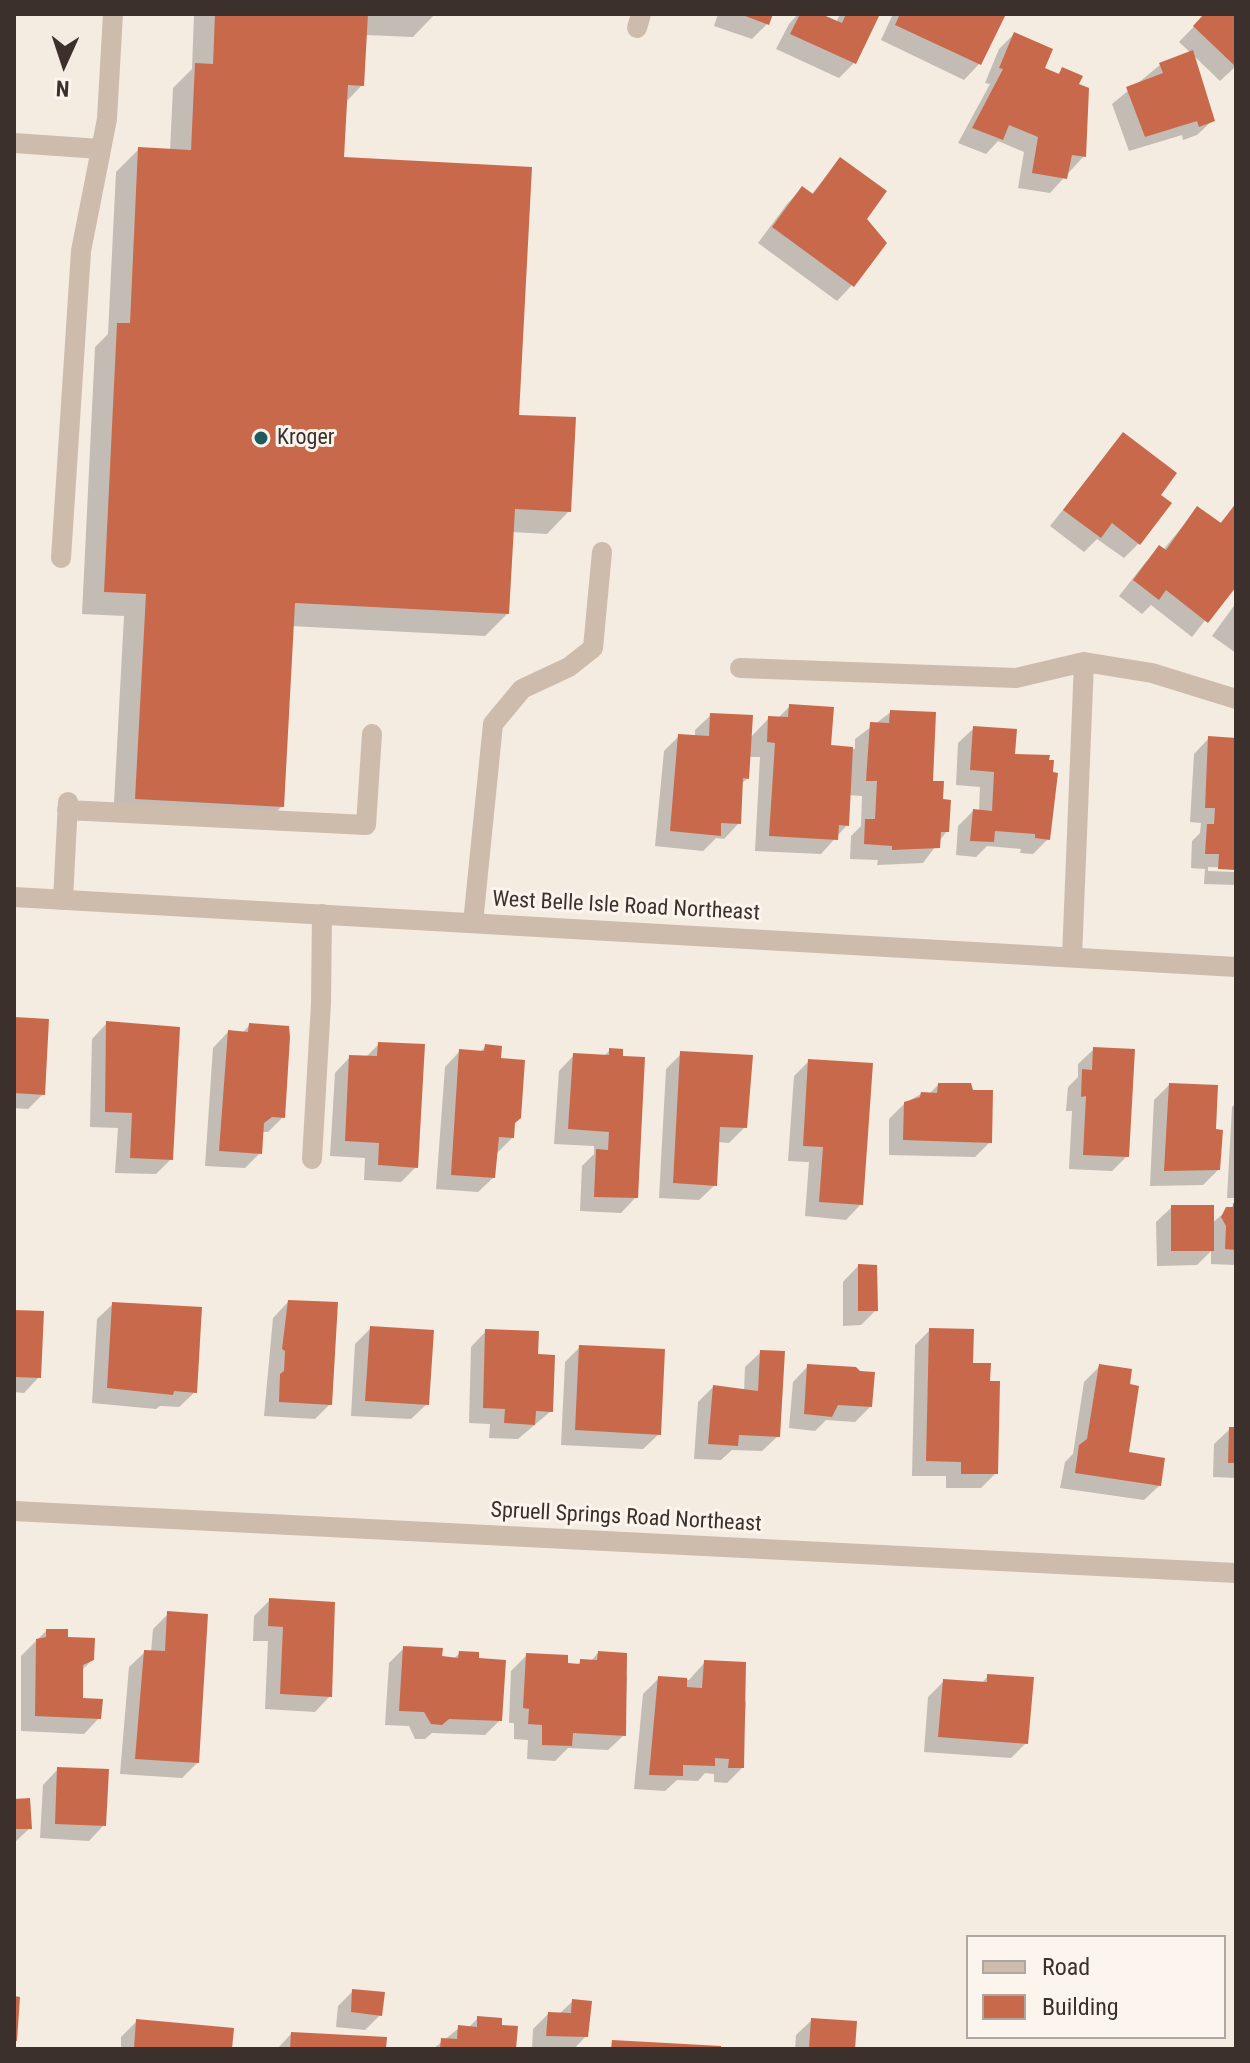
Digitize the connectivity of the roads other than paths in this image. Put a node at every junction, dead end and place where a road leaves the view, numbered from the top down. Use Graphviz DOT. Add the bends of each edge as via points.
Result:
graph roads {
  1 [pos="113,14"];
  2 [pos="14,143"];
  3 [pos="100,149"];
  4 [pos="602,552"];
  5 [pos="61,558"];
  6 [pos="1084,662"];
  7 [pos="740,668"];
  8 [pos="1236,699"];
  9 [pos="372,734"];
  10 [pos="14,897"];
  11 [pos="63,900"];
  12 [pos="322,914"];
  13 [pos="473,923"];
  14 [pos="1072,957"];
  15 [pos="1236,967"];
  16 [pos="312,1159"];
  17 [pos="14,1511"];
  18 [pos="1236,1573"];
  1 -- 3 [label="street" via="107,119"];
  2 -- 3 [label="street"];
  3 -- 5 [label="street" via="81,251"];
  4 -- 13 [label="street" via="593,648 569,667 522,689 493,724"];
  6 -- 7 [label="street" via="1016,678"];
  6 -- 8 [label="street" via="1152,673"];
  6 -- 14 [label="street"];
  9 -- 11 [label="street" via="366,825 67,806"];
  10 -- 11 [label="street, West Belle Isle Road Northeast"];
  11 -- 12 [label="street, West Belle Isle Road Northeast"];
  12 -- 13 [label="street, West Belle Isle Road Northeast"];
  12 -- 16 [label="street"];
  13 -- 14 [label="street, West Belle Isle Road Northeast"];
  14 -- 15 [label="street, West Belle Isle Road Northeast"];
  17 -- 18 [label="street, Spruell Springs Road Northeast"];
}
